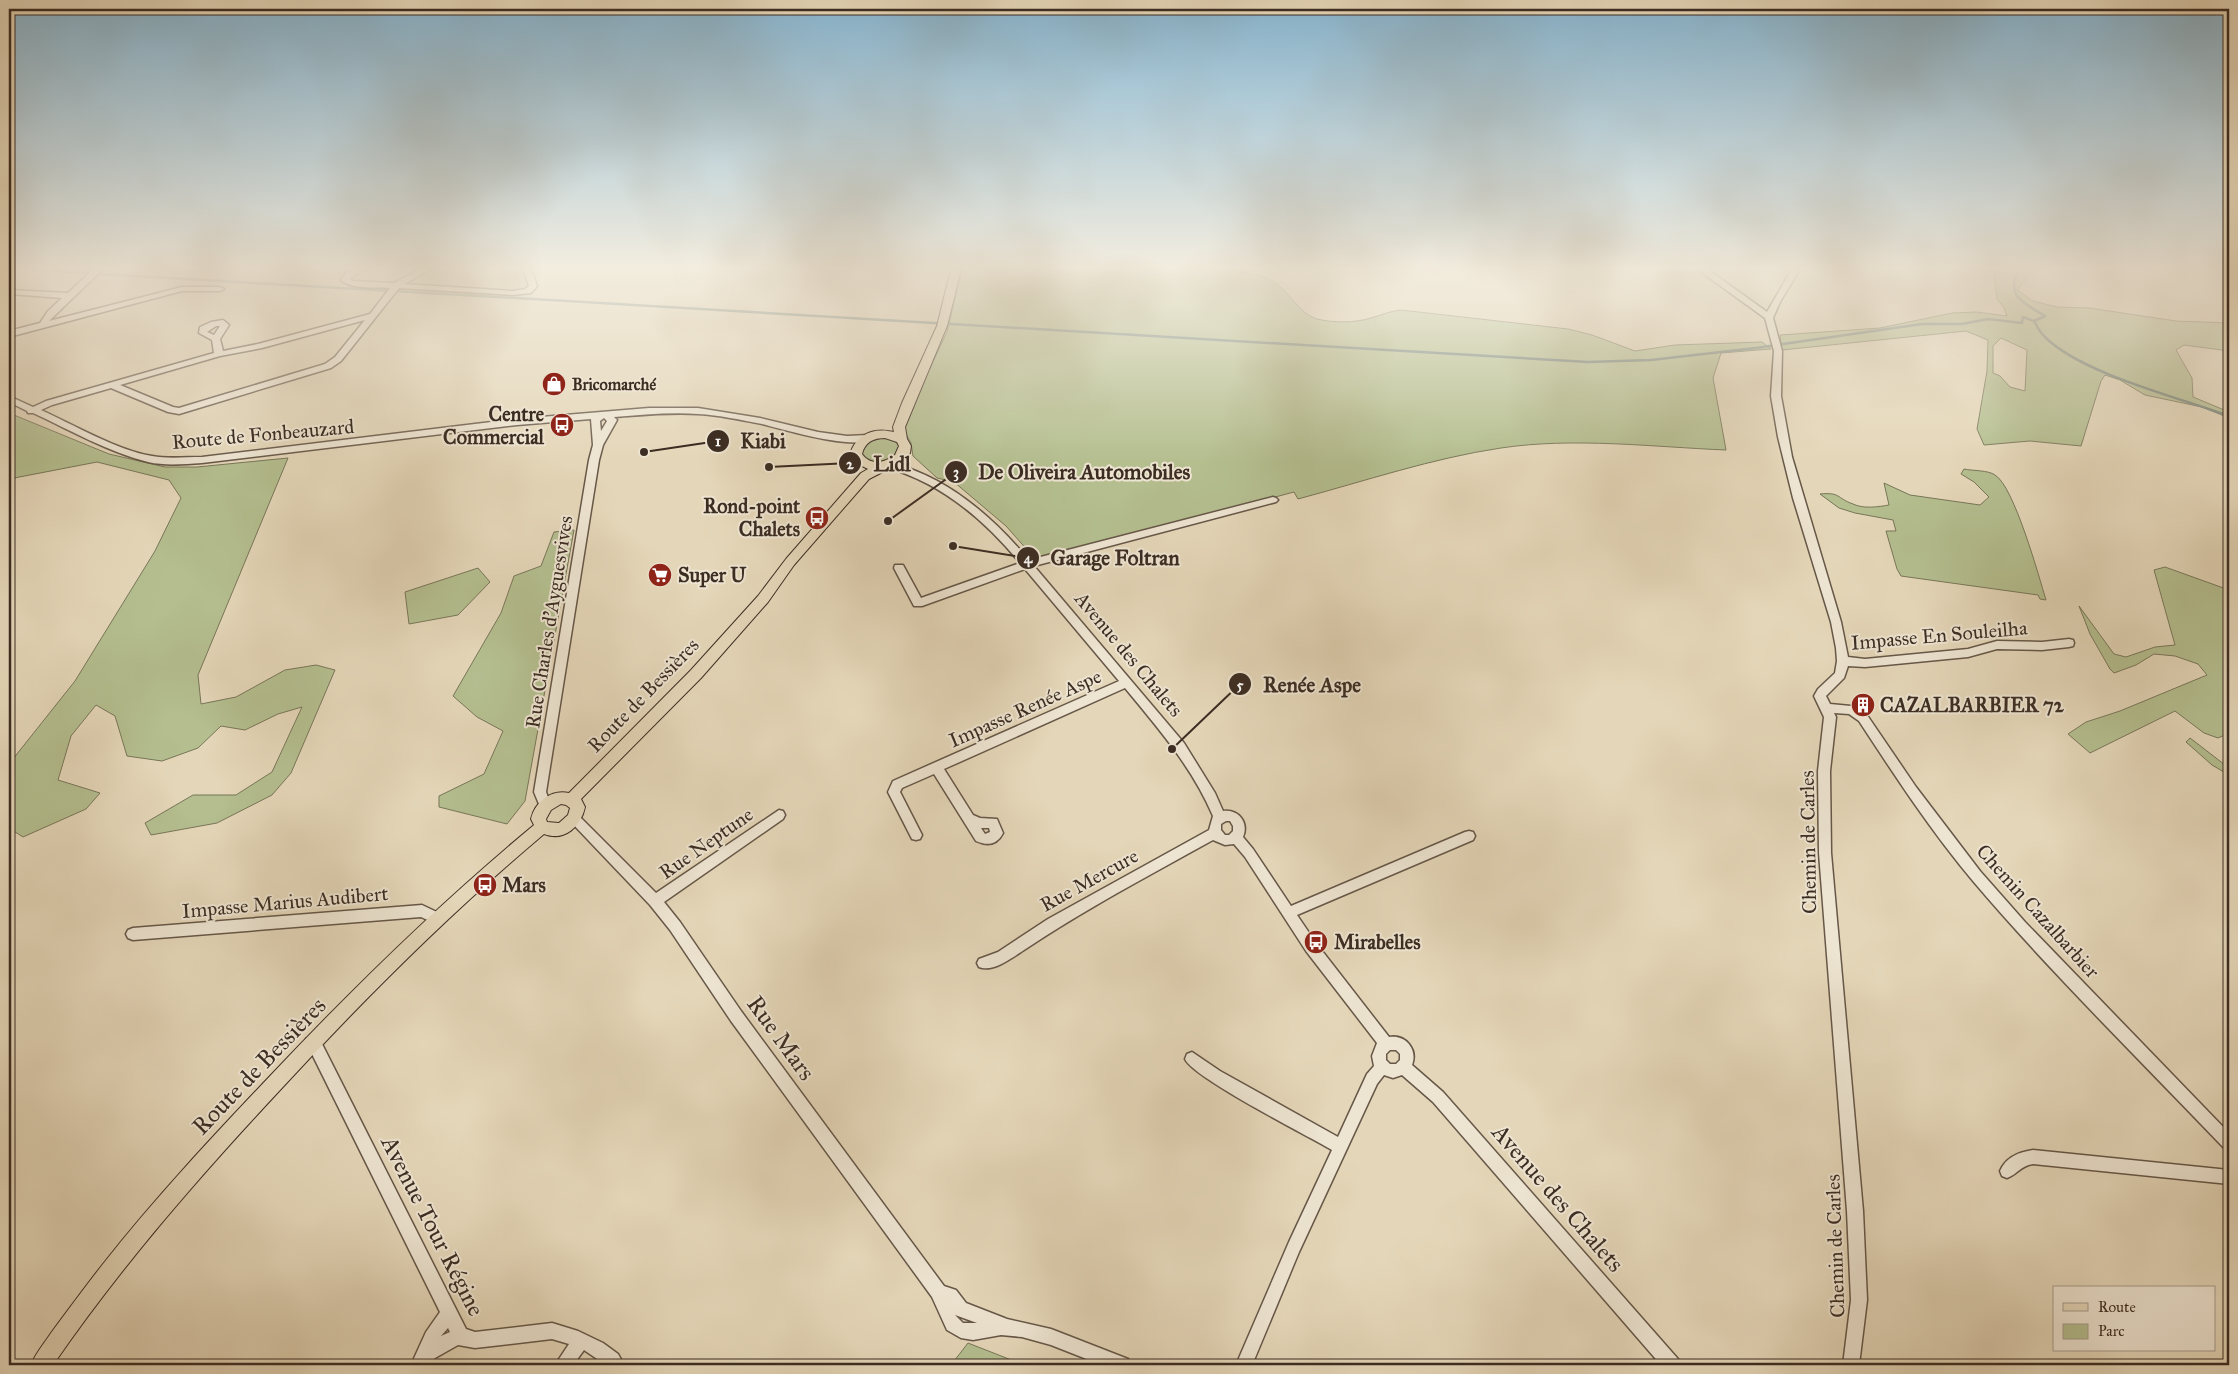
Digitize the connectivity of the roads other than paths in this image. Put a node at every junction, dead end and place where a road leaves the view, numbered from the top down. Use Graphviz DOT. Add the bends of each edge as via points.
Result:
graph roads {
  1 [pos="307,333"];
  2 [pos="359,333"];
  3 [pos="939,333"];
  4 [pos="1772,333"];
  5 [pos="216,339"];
  6 [pos="220,354"];
  7 [pos="111,385"];
  8 [pos="9,399"];
  9 [pos="908,403"];
  10 [pos="31,411"];
  11 [pos="604,418"];
  12 [pos="818,435"];
  13 [pos="873,436"];
  14 [pos="900,439"];
  15 [pos="598,445"];
  16 [pos="904,453"];
  17 [pos="858,456"];
  18 [pos="885,465"];
  19 [pos="920,475"];
  20 [pos="1273,500"];
  21 [pos="820,527"];
  22 [pos="1026,565"];
  23 [pos="899,568"];
  24 [pos="2069,643"];
  25 [pos="1843,661"];
  26 [pos="1128,682"];
  27 [pos="1827,709"];
  28 [pos="937,768"];
  29 [pos="571,800"];
  30 [pos="545,805"];
  31 [pos="779,815"];
  32 [pos="1220,818"];
  33 [pos="970,819"];
  34 [pos="574,820"];
  35 [pos="542,827"];
  36 [pos="1214,832"];
  37 [pos="916,835"];
  38 [pos="1469,836"];
  39 [pos="1235,837"];
  40 [pos="655,901"];
  41 [pos="1288,913"];
  42 [pos="438,919"];
  43 [pos="132,934"];
  44 [pos="984,963"];
  45 [pos="311,1044"];
  46 [pos="1386,1044"];
  47 [pos="1192,1059"];
  48 [pos="1383,1066"];
  49 [pos="1404,1068"];
  50 [pos="2229,1142"];
  51 [pos="1341,1147"];
  52 [pos="2007,1171"];
  53 [pos="2229,1177"];
  54 [pos="450,1315"];
  55 [pos="460,1335"];
  56 [pos="581,1341"];
  57 [pos="420,1362"];
  58 [pos="41,1365"];
  59 [pos="563,1365"];
  60 [pos="616,1365"];
  61 [pos="1122,1365"];
  62 [pos="1244,1365"];
  63 [pos="1672,1365"];
  64 [pos="1851,1365"];
  1 -- 6 [label="street"];
  2 -- 7 [label="street" via="328,366 191,408 171,410"];
  3 -- 9 [label="main road, Route de Bessières"];
  4 -- 25 [label="street" via="1776,396 1782,428 1817,563 1839,632"];
  5 -- 6 [label="street"];
  6 -- 7 [label="street"];
  7 -- 10 [label="street"];
  8 -- 10 [label="street, Route de Fonbeauzard"];
  9 -- 13 [label="main road, Route de Bessières"];
  9 -- 14 [label="main road, Route de Bessières" via="899,427"];
  10 -- 11 [label="street, Route de Fonbeauzard" via="121,450 166,461 202,460 472,429"];
  11 -- 12 [label="street" via="715,414"];
  11 -- 15 [label="street, Rue Charles d'Ayguesvives"];
  11 -- 15 [label="street, Rue Charles d'Ayguesvives"];
  12 -- 13 [label="street" via="847,439"];
  12 -- 17 [label="street"];
  13 -- 14 [label="main road" via="889,435"];
  13 -- 17 [label="main road, Route de Bessières" via="859,444"];
  14 -- 16 [label="main road, Route de Bessières" via="905,446"];
  15 -- 30 [label="street, Rue Charles d'Ayguesvives" via="540,792"];
  16 -- 18 [label="main road, Route de Bessières"];
  16 -- 19 [label="street, Avenue des Chalets"];
  17 -- 18 [label="main road" via="869,465"];
  17 -- 21 [label="main road, Route de Bessières" via="856,474"];
  18 -- 19 [label="street, Avenue des Chalets"];
  18 -- 21 [label="main road, Route de Bessières" via="866,476"];
  19 -- 22 [label="street, Avenue des Chalets" via="985,519"];
  20 -- 22 [label="street"];
  21 -- 29 [label="main road, Route de Bessières" via="763,599 696,674"];
  22 -- 23 [label="street" via="918,603"];
  22 -- 26 [label="street, Avenue des Chalets"];
  24 -- 25 [label="street, Impasse En Souleilha" via="1997,645 1968,653 1865,663"];
  25 -- 27 [label="street, Chemin de Carles" via="1838,679 1820,693"];
  26 -- 28 [label="street, Impasse Renée Aspe"];
  26 -- 32 [label="street, Avenue des Chalets" via="1180,746"];
  27 -- 50 [label="street, Chemin Cazalbarbier" via="1847,709 1863,718 1912,791 2020,926"];
  27 -- 64 [label="street, Chemin de Carles" via="1830,725 1824,770 1825,853 1854,1201 1859,1300"];
  28 -- 33 [label="street, Impasse Renée Aspe"];
  28 -- 37 [label="street, Impasse Renée Aspe" via="897,785 894,792"];
  29 -- 30 [label="main road" via="561,798"];
  29 -- 34 [label="main road" via="578,807"];
  30 -- 35 [label="main road" via="539,814"];
  31 -- 40 [label="street, Rue Neptune"];
  32 -- 36 [label="street" via="1214,822"];
  32 -- 39 [label="street" via="1236,820 1240,828"];
  34 -- 35 [label="main road" via="553,831"];
  34 -- 40 [label="street, Rue Mars"];
  35 -- 42 [label="main road, Route de Bessières"];
  36 -- 39 [label="street" via="1226,840"];
  36 -- 44 [label="street, Rue Mercure" via="1052,922 1002,957"];
  38 -- 41 [label="street"];
  39 -- 41 [label="street"];
  40 -- 61 [label="street, Rue Mars" via="939,1293 950,1296 961,1309 1006,1327 1036,1332"];
  41 -- 46 [label="street"];
  42 -- 43 [label="street, Impasse Marius Audibert" via="422,911"];
  42 -- 45 [label="main road, Route de Bessières"];
  45 -- 54 [label="street, Avenue Tour Régine" via="316,1047"];
  45 -- 58 [label="main road, Route de Bessières" via="155,1213 74,1316"];
  46 -- 48 [label="street" via="1378,1052"];
  46 -- 49 [label="street" via="1397,1045 1406,1053"];
  47 -- 51 [label="street" via="1215,1076"];
  48 -- 49 [label="street" via="1394,1072"];
  48 -- 51 [label="street" via="1372,1080"];
  49 -- 63 [label="street, Avenue des Chalets" via="1438,1097"];
  51 -- 62 [label="street"];
  52 -- 53 [label="street" via="2020,1159 2034,1157"];
  54 -- 55 [label="street, Avenue Tour Régine"];
  54 -- 57 [label="street" via="439,1324"];
  55 -- 56 [label="street, Avenue Tour Régine" via="464,1339 475,1340 552,1331 563,1332"];
  55 -- 57 [label="street" via="429,1352"];
  56 -- 59 [label="street"];
  56 -- 60 [label="street, Avenue Tour Régine" via="599,1349"];
}
